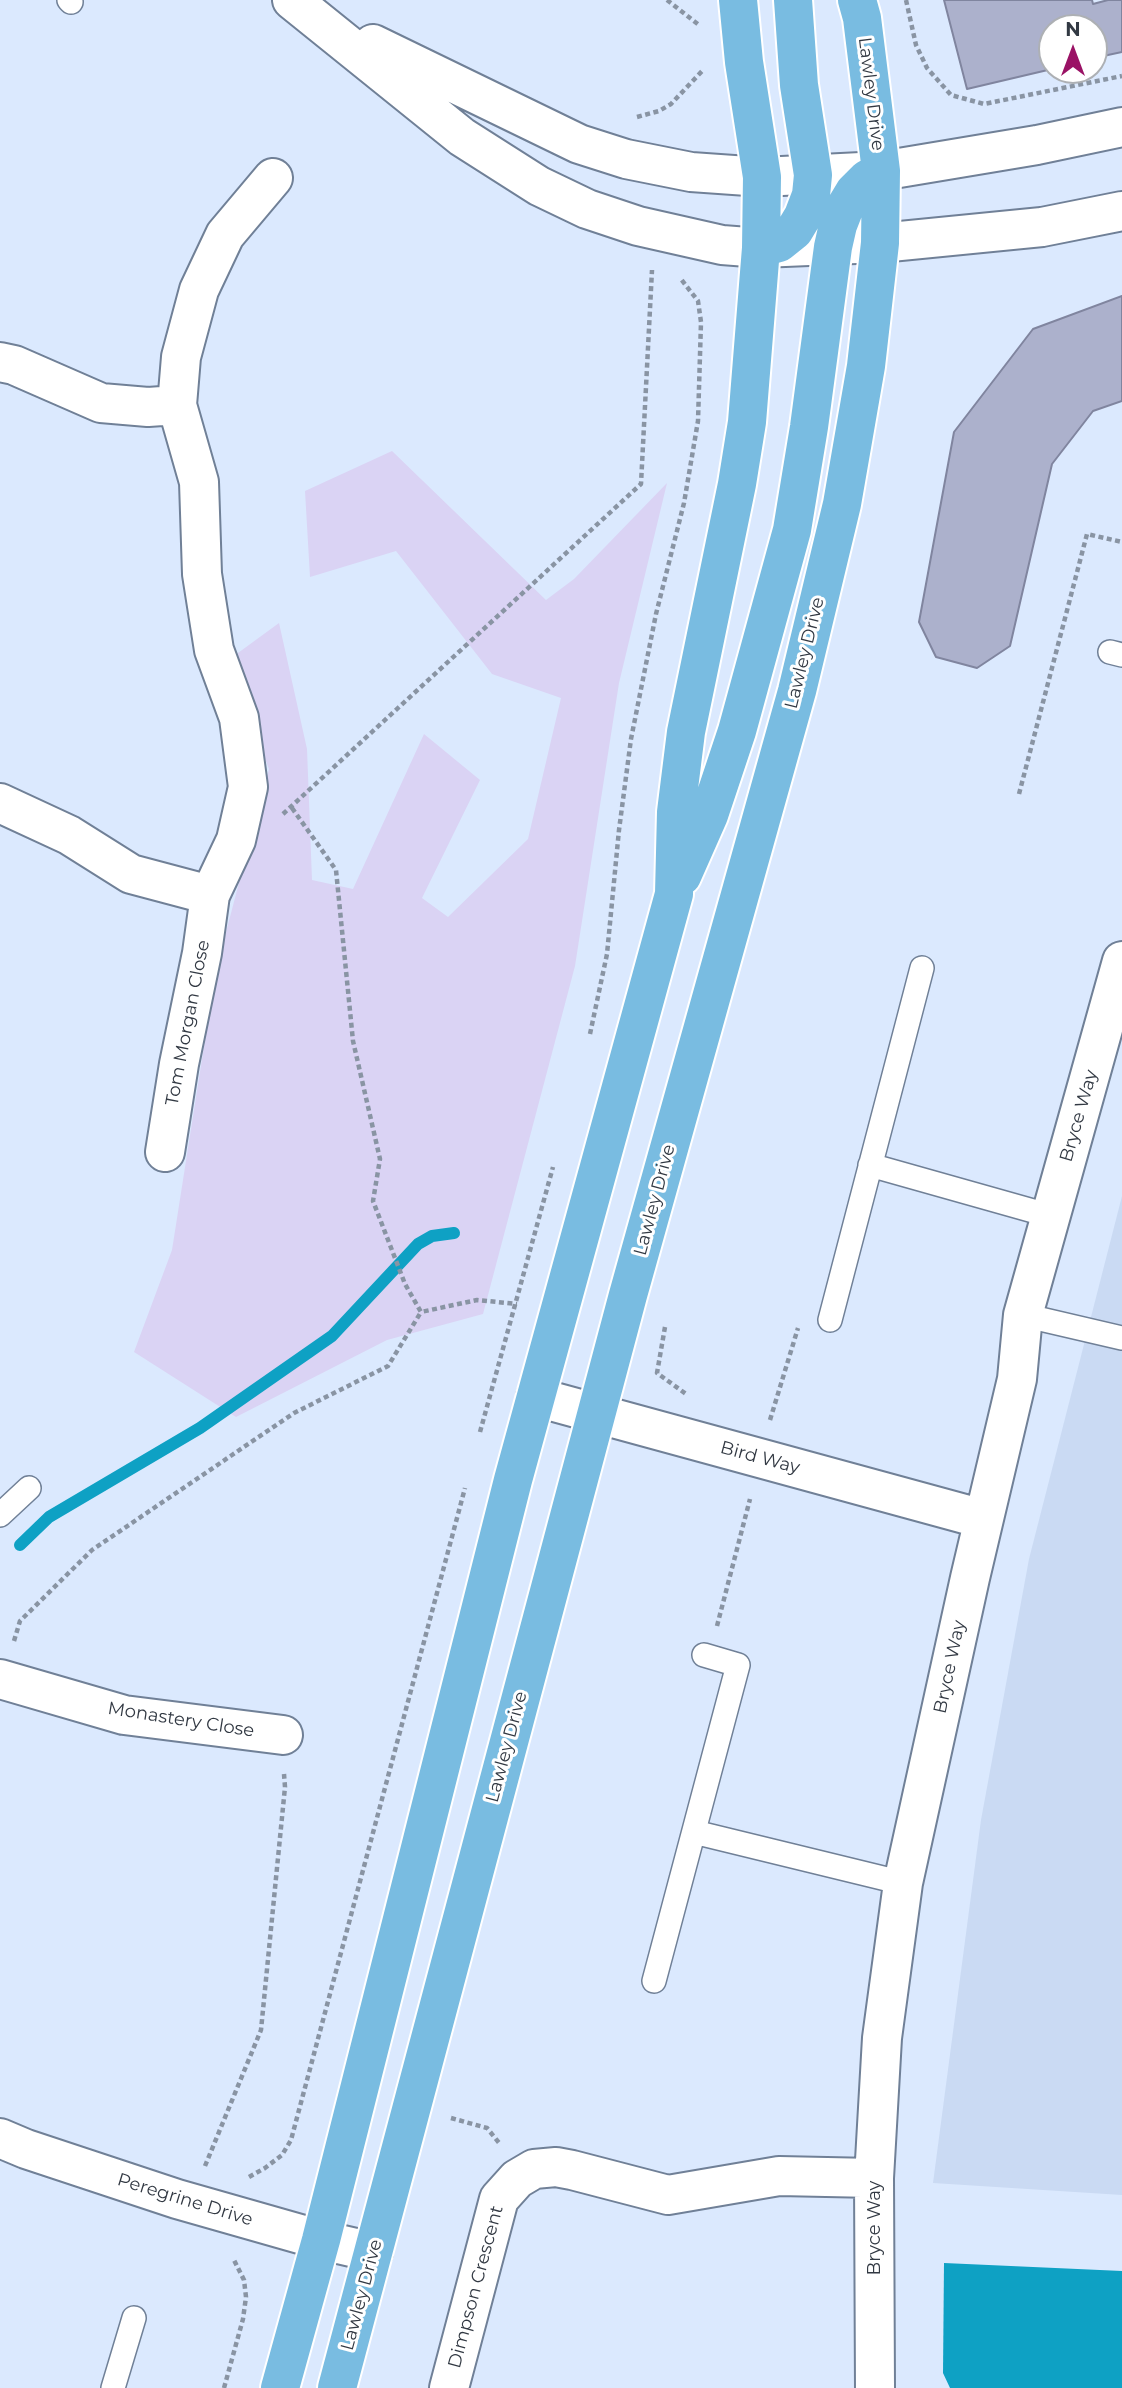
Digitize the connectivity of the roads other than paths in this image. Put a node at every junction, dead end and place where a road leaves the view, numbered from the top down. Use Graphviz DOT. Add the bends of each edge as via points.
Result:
graph roads {
  1 [pos="738,0"];
  2 [pos="793,0"];
  3 [pos="856,0"];
  4 [pos="302,7"];
  5 [pos="1122,127"];
  6 [pos="881,171"];
  7 [pos="813,175"];
  8 [pos="762,177"];
  9 [pos="273,178"];
  10 [pos="1122,211"];
  11 [pos="880,243"];
  12 [pos="832,247"];
  13 [pos="761,248"];
  14 [pos="0,362"];
  15 [pos="177,405"];
  16 [pos="0,803"];
  17 [pos="674,894"];
  18 [pos="210,895"];
  19 [pos="1122,961"];
  20 [pos="922,968"];
  21 [pos="165,1152"];
  22 [pos="870,1165"];
  23 [pos="1051,1216"];
  24 [pos="1023,1315"];
  25 [pos="830,1320"];
  26 [pos="1122,1338"];
  27 [pos="536,1397"];
  28 [pos="597,1413"];
  29 [pos="29,1488"];
  30 [pos="0,1515"];
  31 [pos="983,1520"];
  32 [pos="706,1656"];
  33 [pos="1,1680"];
  34 [pos="282,1735"];
  35 [pos="694,1832"];
  36 [pos="903,1883"];
  37 [pos="654,1981"];
  38 [pos="0,2138"];
  39 [pos="874,2178"];
  40 [pos="321,2240"];
  41 [pos="373,2252"];
  42 [pos="134,2318"];
  43 [pos="113,2388"];
  44 [pos="280,2388"];
  45 [pos="337,2388"];
  46 [pos="449,2388"];
  47 [pos="875,2388"];
  1 -- 8 [label="main road"];
  2 -- 7 [label="main road" via="799,85"];
  3 -- 6 [label="main road, Lawley Drive"];
  4 -- 8 [label="street" via="579,144 691,172"];
  4 -- 13 [label="street" via="462,137 539,186 638,226 722,245"];
  5 -- 6 [label="street"];
  6 -- 7 [label="street"];
  6 -- 11 [label="main road, Lawley Drive"];
  6 -- 12 [label="main road" via="867,179 845,207"];
  7 -- 8 [label="street"];
  7 -- 13 [label="main road" via="811,195 794,231 779,243"];
  8 -- 13 [label="main road"];
  9 -- 15 [label="street, Tom Morgan Close" via="225,235 200,290 181,357"];
  10 -- 11 [label="street" via="1042,227"];
  11 -- 12 [label="street"];
  11 -- 28 [label="main road, Lawley Drive" via="866,366 839,517 797,691"];
  12 -- 13 [label="street"];
  12 -- 17 [label="main road" via="792,530 737,731 709,815"];
  13 -- 17 [label="main road" via="747,422 686,732 676,812"];
  14 -- 15 [label="street" via="101,402"];
  15 -- 18 [label="street, Tom Morgan Close" via="200,482 202,574 214,650 239,718 248,787 236,840"];
  16 -- 18 [label="street" via="69,835 131,874"];
  17 -- 27 [label="main road"];
  18 -- 21 [label="street, Tom Morgan Close"];
  19 -- 23 [label="street, Bryce Way"];
  20 -- 22 [label="lane"];
  22 -- 23 [label="lane"];
  22 -- 25 [label="lane"];
  23 -- 24 [label="street, Bryce Way"];
  24 -- 26 [label="lane"];
  24 -- 31 [label="street, Bryce Way" via="1017,1378"];
  27 -- 28 [label="street, Bird Way"];
  27 -- 40 [label="main road"];
  28 -- 31 [label="street, Bird Way"];
  28 -- 41 [label="main road, Lawley Drive"];
  29 -- 30 [label="lane"];
  31 -- 36 [label="street, Bryce Way"];
  32 -- 35 [label="lane" via="738,1665"];
  33 -- 34 [label="street, Monastery Close" via="124,1715"];
  35 -- 36 [label="lane"];
  35 -- 37 [label="lane"];
  36 -- 39 [label="street, Bryce Way" via="882,2038"];
  38 -- 40 [label="street, Peregrine Drive" via="194,2204"];
  39 -- 46 [label="street, Dimpson Crescent" via="779,2176 668,2195 556,2167 525,2173 499,2199"];
  39 -- 47 [label="street, Bryce Way"];
  40 -- 41 [label="street, Peregrine Drive"];
  40 -- 44 [label="main road"];
  41 -- 45 [label="main road, Lawley Drive"];
  42 -- 43 [label="lane"];
}
